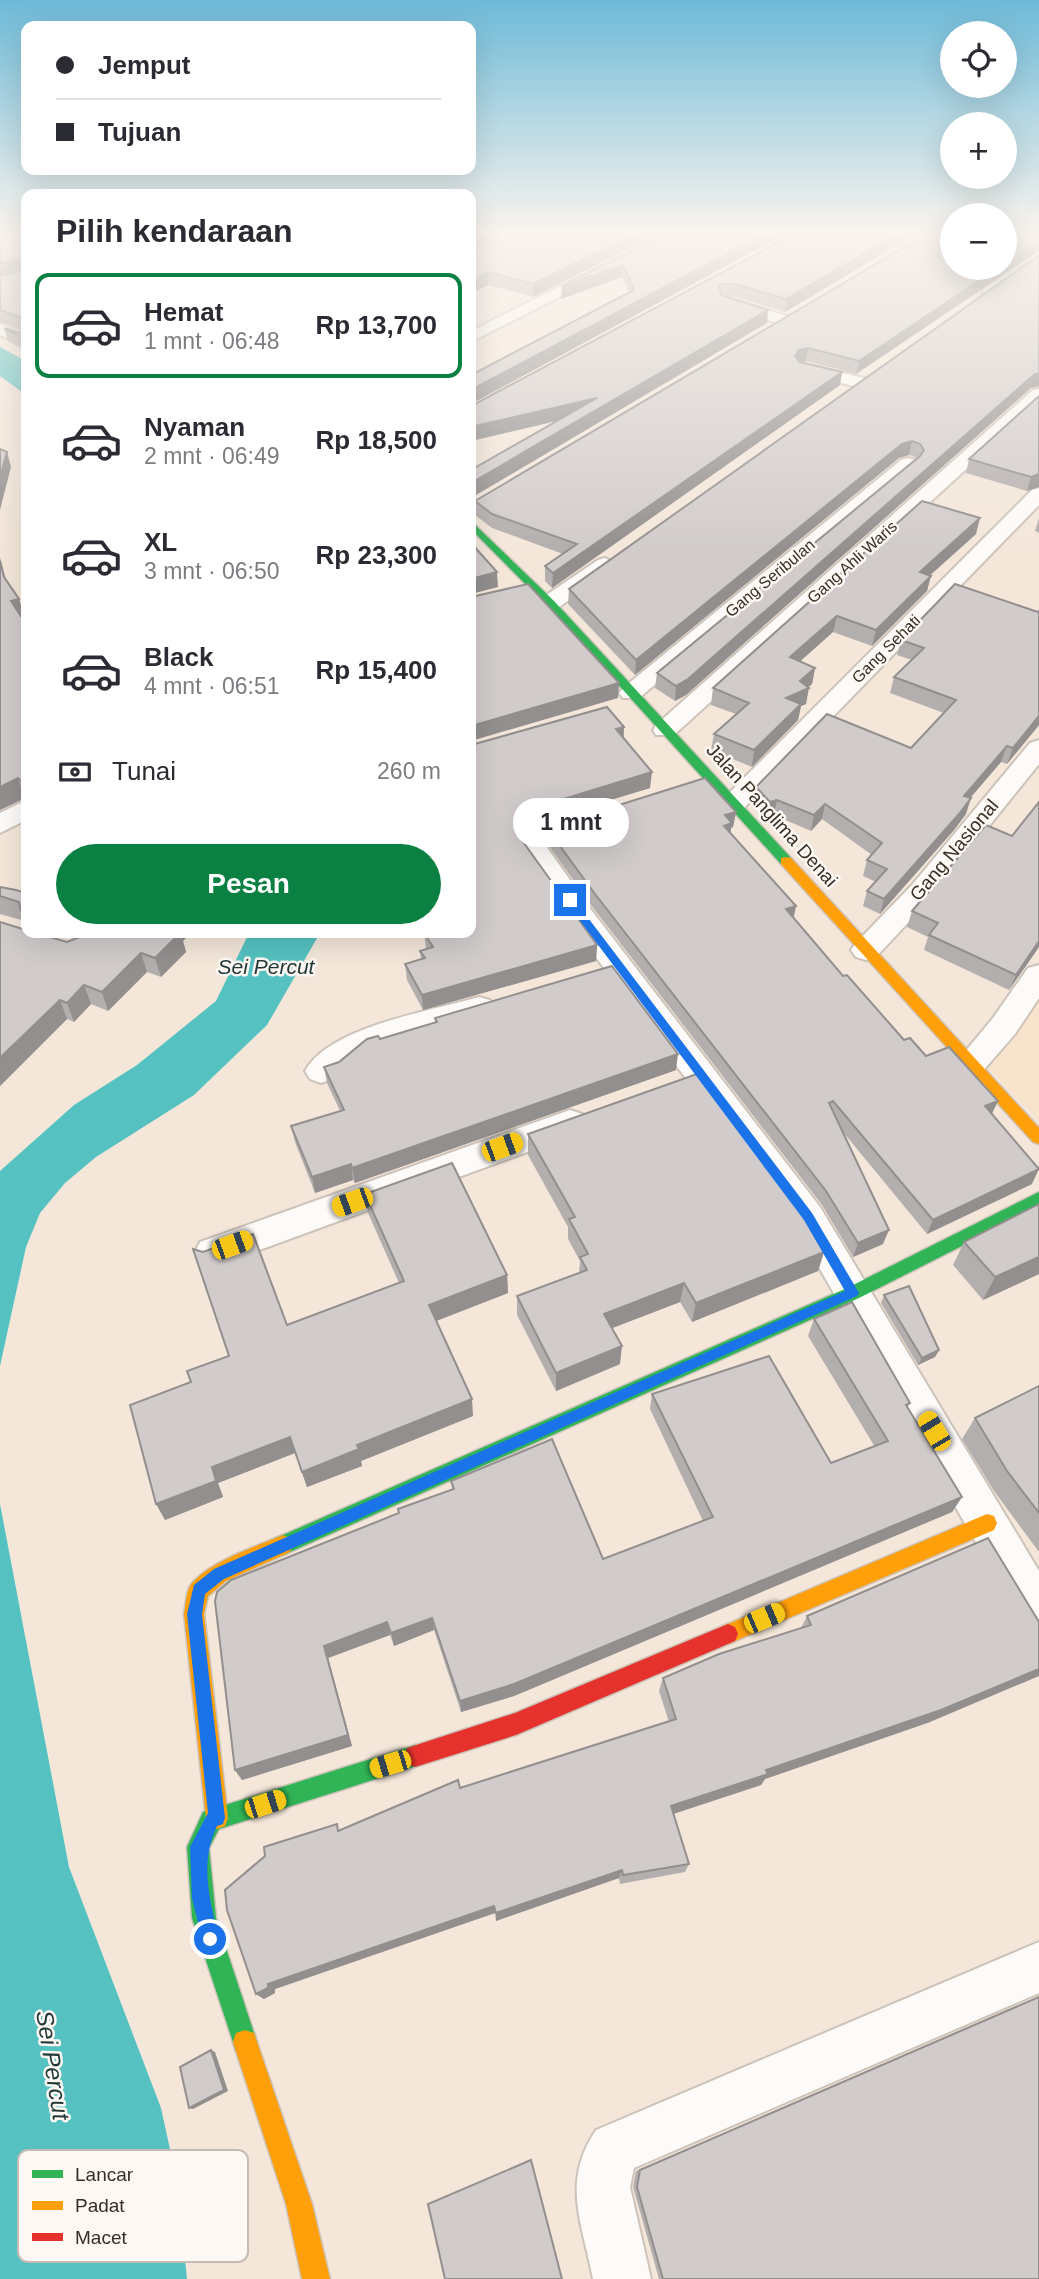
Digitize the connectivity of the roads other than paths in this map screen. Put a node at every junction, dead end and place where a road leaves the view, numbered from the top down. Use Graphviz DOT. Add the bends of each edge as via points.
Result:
graph roads {
  1 [pos="805,369"];
  2 [pos="1039,394"];
  3 [pos="839,399"];
  4 [pos="908,464"];
  5 [pos="1039,494"];
  6 [pos="476,529"];
  7 [pos="617,556"];
  8 [pos="532,588"];
  9 [pos="508,594"];
  10 [pos="550,603"];
  11 [pos="628,702"];
  12 [pos="665,730"];
  13 [pos="1039,748"];
  14 [pos="709,790"];
  15 [pos="619,808"];
  16 [pos="21,811"];
  17 [pos="0,825"];
  18 [pos="866,950"];
  19 [pos="1039,975"];
  20 [pos="502,1001"];
  21 [pos="970,1065"];
  22 [pos="321,1071"];
  23 [pos="598,1113"];
  24 [pos="1039,1138"];
  25 [pos="1039,1199"];
  26 [pos="208,1253"];
  27 [pos="853,1293"];
  28 [pos="988,1523"];
  29 [pos="1039,1612"];
  30 [pos="217,1818"];
  31 [pos="1039,1967"];
  32 [pos="316,2279"];
  33 [pos="622,2279"];
  1 -- 3 [label="street" via="867,379"];
  2 -- 12 [label="street, Gang Ahli Waris"];
  4 -- 11 [label="street, Gang Seribulan"];
  5 -- 14 [label="street, Gang Sehati"];
  6 -- 8 [label="street, Jalan Panglima Denai"];
  7 -- 10 [label="street"];
  8 -- 9 [label="street"];
  8 -- 10 [label="street, Jalan Panglima Denai"];
  10 -- 11 [label="street, Jalan Panglima Denai"];
  11 -- 12 [label="street, Jalan Panglima Denai"];
  12 -- 14 [label="street, Jalan Panglima Denai"];
  13 -- 18 [label="street, Gang Nasional" via="922,891"];
  14 -- 18 [label="street, Jalan Panglima Denai"];
  15 -- 27 [label="street" via="541,833 532,838 532,846 606,970 688,1080 808,1217"];
  16 -- 17 [label="street"];
  18 -- 21 [label="street, Jalan Panglima Denai"];
  19 -- 21 [label="street"];
  20 -- 22 [label="street" via="359,1043"];
  21 -- 24 [label="street, Jalan Panglima Denai"];
  23 -- 26 [label="street"];
  25 -- 27 [label="street"];
  27 -- 28 [label="street"];
  27 -- 30 [label="street" via="219,1574 199,1590 194,1614"];
  28 -- 29 [label="street"];
  28 -- 30 [label="street" via="516,1724"];
  30 -- 32 [label="street" via="211,1820 198,1847 204,1918 299,2204"];
  31 -- 33 [label="street" via="615,2149 604,2166 602,2187"];
}
